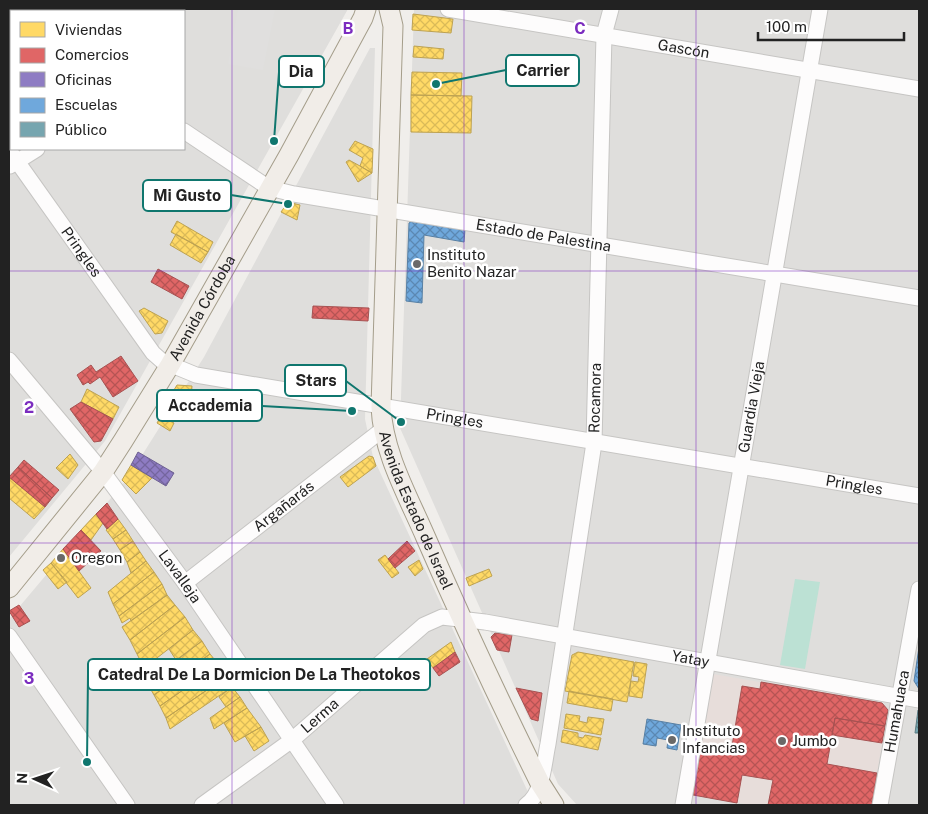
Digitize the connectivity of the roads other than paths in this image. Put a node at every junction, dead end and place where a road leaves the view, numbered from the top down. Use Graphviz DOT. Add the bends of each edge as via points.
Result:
graph roads {
  1 [pos="366,9"];
  2 [pos="448,9"];
  3 [pos="611,9"];
  4 [pos="820,9"];
  5 [pos="394,14"];
  6 [pos="604,36"];
  7 [pos="810,70"];
  8 [pos="919,89"];
  9 [pos="185,132"];
  10 [pos="34,150"];
  11 [pos="12,159"];
  12 [pos="269,188"];
  13 [pos="388,209"];
  14 [pos="600,244"];
  15 [pos="775,275"];
  16 [pos="919,298"];
  17 [pos="9,360"];
  18 [pos="170,365"];
  19 [pos="381,407"];
  20 [pos="382,430"];
  21 [pos="594,443"];
  22 [pos="742,468"];
  23 [pos="103,472"];
  24 [pos="919,496"];
  25 [pos="185,583"];
  26 [pos="9,588"];
  27 [pos="919,588"];
  28 [pos="461,618"];
  29 [pos="9,636"];
  30 [pos="564,637"];
  31 [pos="706,662"];
  32 [pos="900,696"];
  33 [pos="919,700"];
  34 [pos="292,740"];
  35 [pos="540,783"];
  36 [pos="127,805"];
  37 [pos="202,805"];
  38 [pos="336,805"];
  39 [pos="526,805"];
  40 [pos="554,805"];
  41 [pos="683,805"];
  42 [pos="880,805"];
  1 -- 12 [label="main road, Avenida Córdoba"];
  2 -- 6 [label="street, Gascón"];
  3 -- 6 [label="street, Rocamora"];
  4 -- 7 [label="street, Guardia Vieja"];
  5 -- 13 [label="main road, Avenida Estado de Israel"];
  6 -- 7 [label="street, Gascón"];
  6 -- 14 [label="street, Rocamora"];
  7 -- 8 [label="street, Gascón"];
  7 -- 15 [label="street, Guardia Vieja"];
  9 -- 12 [label="street, Estado de Palestina"];
  10 -- 11 [label="street"];
  11 -- 18 [label="street, Pringles" via="145,344"];
  12 -- 13 [label="street, Estado de Palestina"];
  12 -- 18 [label="main road, Avenida Córdoba"];
  13 -- 14 [label="street, Estado de Palestina"];
  13 -- 19 [label="main road, Avenida Estado de Israel"];
  14 -- 15 [label="street, Estado de Palestina"];
  14 -- 21 [label="street, Rocamora"];
  15 -- 16 [label="street, Estado de Palestina"];
  15 -- 22 [label="street, Guardia Vieja"];
  17 -- 23 [label="street, Lavalleja"];
  18 -- 19 [label="street, Pringles" via="207,377"];
  18 -- 23 [label="main road, Avenida Córdoba"];
  19 -- 20 [label="main road, Avenida Estado de Israel"];
  19 -- 21 [label="street, Pringles"];
  20 -- 25 [label="street, Argañarás"];
  20 -- 28 [label="main road, Avenida Estado de Israel" via="395,468"];
  21 -- 22 [label="street, Pringles"];
  21 -- 30 [label="street, Rocamora"];
  22 -- 24 [label="street, Pringles"];
  22 -- 31 [label="street, Guardia Vieja"];
  23 -- 25 [label="street, Lavalleja"];
  23 -- 26 [label="main road, Avenida Córdoba"];
  25 -- 34 [label="street, Lavalleja"];
  27 -- 32 [label="street, Humahuaca"];
  28 -- 30 [label="street, Yatay"];
  28 -- 34 [label="street, Lerma" via="442,617 424,625"];
  28 -- 35 [label="main road, Avenida Estado de Israel"];
  29 -- 36 [label="street"];
  30 -- 31 [label="street, Yatay"];
  30 -- 35 [label="street, Rocamora"];
  31 -- 32 [label="street, Yatay"];
  31 -- 41 [label="street, Guardia Vieja"];
  32 -- 33 [label="street, Yatay"];
  32 -- 42 [label="street, Humahuaca"];
  34 -- 37 [label="street, Lerma"];
  34 -- 38 [label="street, Lavalleja"];
  35 -- 39 [label="street, Rocamora" via="532,801"];
  35 -- 40 [label="main road, Avenida Estado de Israel"];
}
